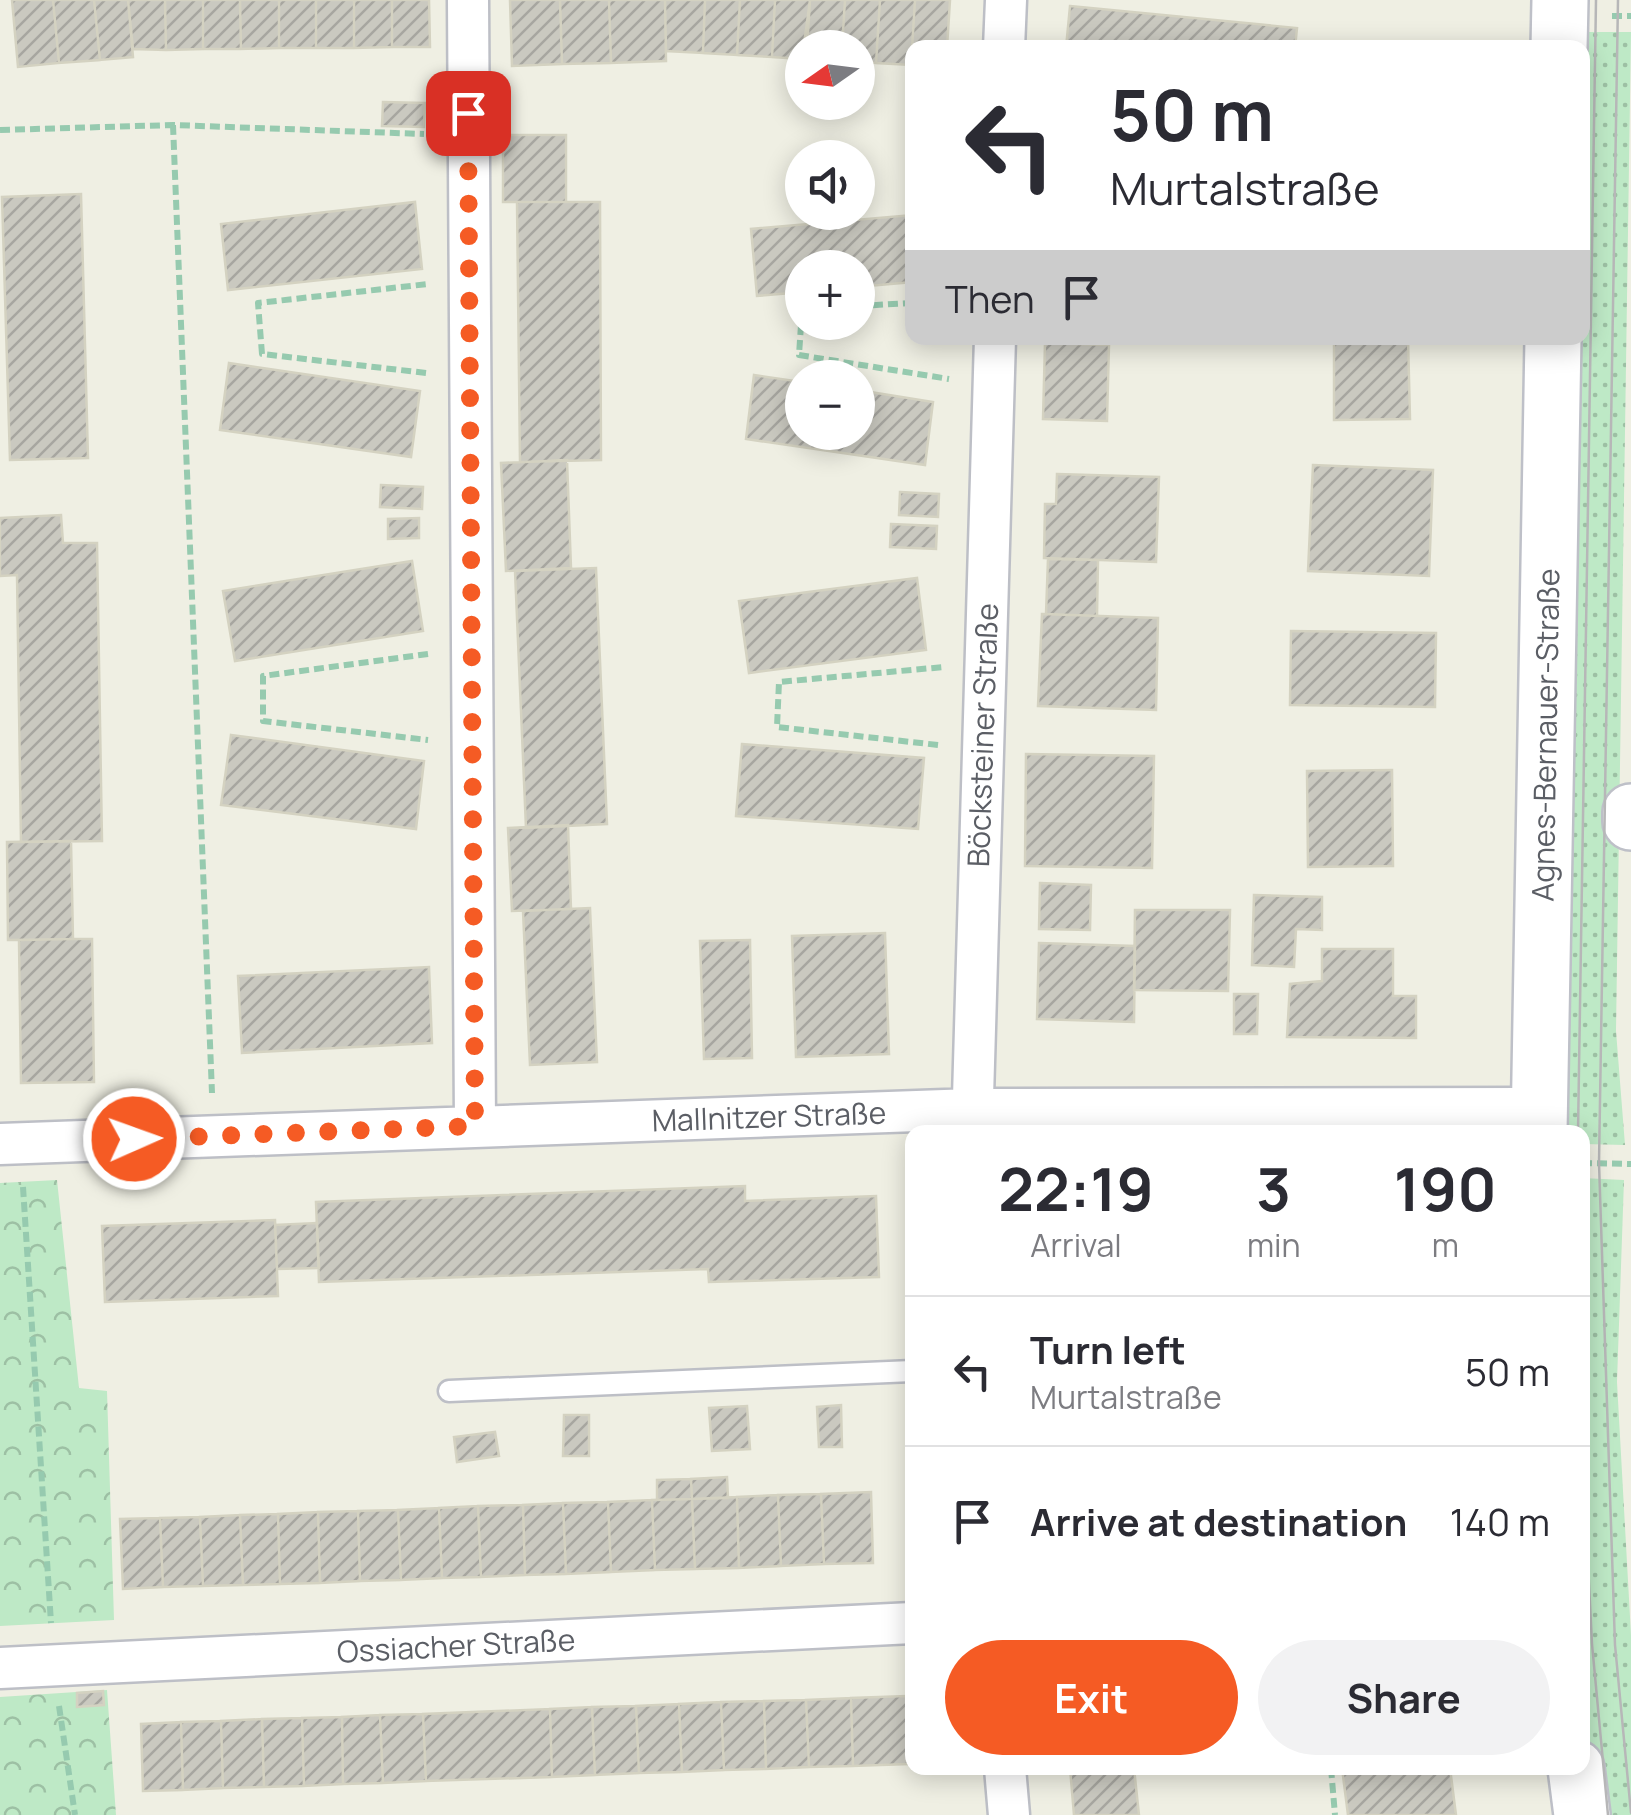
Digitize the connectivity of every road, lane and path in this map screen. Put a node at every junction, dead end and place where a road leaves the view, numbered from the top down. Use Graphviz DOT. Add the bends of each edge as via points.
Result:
graph roads {
  1 [pos="468,0"];
  2 [pos="1006,0"];
  3 [pos="1560,0"];
  4 [pos="1004,40"];
  5 [pos="1559,40"];
  6 [pos="174,125"];
  7 [pos="0,130"];
  8 [pos="440,134"];
  9 [pos="438,282"];
  10 [pos="905,303"];
  11 [pos="875,305"];
  12 [pos="800,340"];
  13 [pos="995,345"];
  14 [pos="1554,345"];
  15 [pos="437,374"];
  16 [pos="956,380"];
  17 [pos="438,652"];
  18 [pos="950,666"];
  19 [pos="440,741"];
  20 [pos="948,746"];
  21 [pos="1631,812"];
  22 [pos="1631,822"];
  23 [pos="212,1106"];
  24 [pos="1539,1120"];
  25 [pos="972,1121"];
  26 [pos="475,1126"];
  27 [pos="11,1160"];
  28 [pos="1590,1163"];
  29 [pos="1631,1164"];
  30 [pos="905,1371"];
  31 [pos="449,1391"];
  32 [pos="905,1623"];
  33 [pos="52,1638"];
  34 [pos="0,1668"];
  35 [pos="59,1704"];
  36 [pos="1006,1775"];
  37 [pos="1331,1775"];
  38 [pos="1577,1775"];
  39 [pos="75,1815"];
  40 [pos="1009,1815"];
  41 [pos="1335,1815"];
  42 [pos="1582,1815"];
  1 -- 26 [label="street"];
  2 -- 4 [label="street"];
  3 -- 5 [label="main road"];
  6 -- 7 [label="path"];
  6 -- 8 [label="path"];
  6 -- 23 [label="path"];
  9 -- 15 [label="path" via="258,303 262,354"];
  10 -- 11 [label="path"];
  12 -- 16 [label="path" via="799,355"];
  13 -- 25 [label="street, Böcksteiner Straße"];
  14 -- 24 [label="main road, Agnes-Bernauer-Straße"];
  17 -- 19 [label="path" via="263,676 263,721"];
  18 -- 20 [label="path" via="780,682 777,727"];
  21 -- 22 [label="main road"];
  24 -- 25 [label="street, Mallnitzer Straße"];
  25 -- 26 [label="street, Mallnitzer Straße"];
  26 -- 27 [label="street, Mallnitzer Straße"];
  27 -- 33 [label="path"];
  28 -- 29 [label="path"];
  30 -- 31 [label="lane"];
  32 -- 34 [label="street, Ossiacher Straße"];
  35 -- 39 [label="path"];
  36 -- 40 [label="street"];
  37 -- 41 [label="path"];
  38 -- 42 [label="main road"];
}
